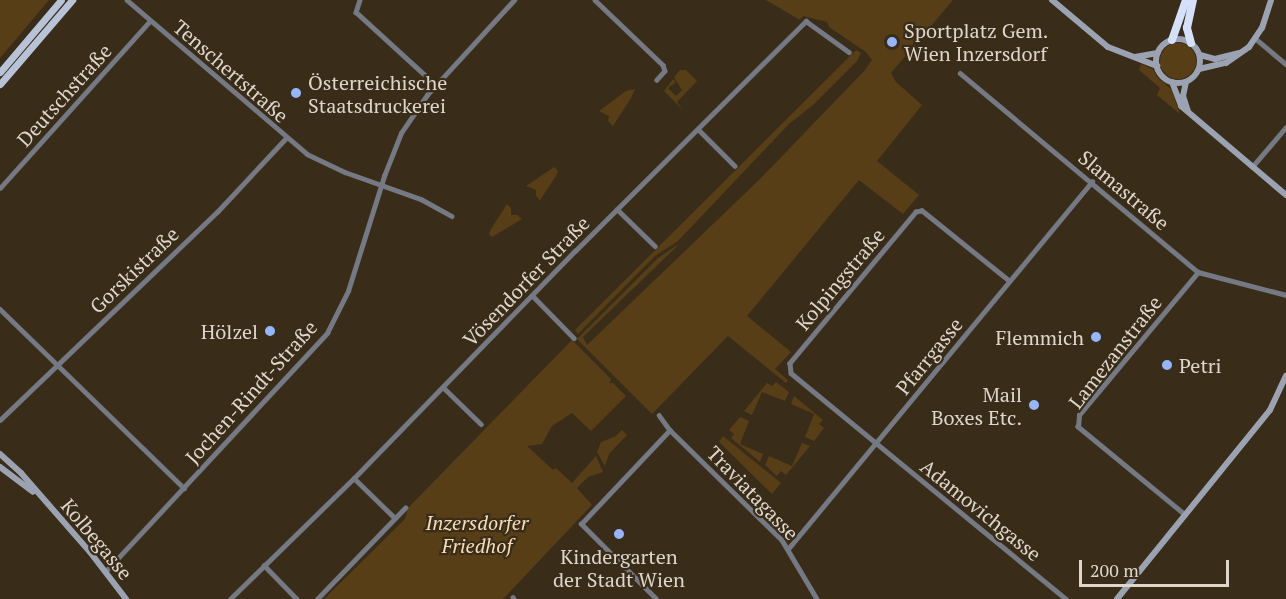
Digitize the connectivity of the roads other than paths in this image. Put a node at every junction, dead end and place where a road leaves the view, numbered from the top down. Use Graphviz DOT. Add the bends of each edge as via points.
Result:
graph roads {
  1 [pos="61,0"];
  2 [pos="72,0"];
  3 [pos="127,0"];
  4 [pos="360,0"];
  5 [pos="514,0"];
  6 [pos="595,0"];
  7 [pos="1052,0"];
  8 [pos="1065,0"];
  9 [pos="1186,0"];
  10 [pos="1193,0"];
  11 [pos="1271,0"];
  12 [pos="1059,7"];
  13 [pos="150,21"];
  14 [pos="1256,39"];
  15 [pos="1172,40"];
  16 [pos="1191,43"];
  17 [pos="849,52"];
  18 [pos="1243,52"];
  19 [pos="1158,53"];
  20 [pos="1200,55"];
  21 [pos="1132,57"];
  22 [pos="1286,64"];
  23 [pos="1157,66"];
  24 [pos="1199,69"];
  25 [pos="0,72"];
  26 [pos="960,73"];
  27 [pos="657,80"];
  28 [pos="1172,82"];
  29 [pos="1186,82"];
  30 [pos="0,84"];
  31 [pos="436,85"];
  32 [pos="1190,114"];
  33 [pos="1286,127"];
  34 [pos="698,129"];
  35 [pos="286,138"];
  36 [pos="735,166"];
  37 [pos="1252,167"];
  38 [pos="1092,182"];
  39 [pos="381,184"];
  40 [pos="0,188"];
  41 [pos="1286,195"];
  42 [pos="617,209"];
  43 [pos="452,216"];
  44 [pos="655,246"];
  45 [pos="1198,272"];
  46 [pos="1009,281"];
  47 [pos="532,295"];
  48 [pos="1286,295"];
  49 [pos="0,309"];
  50 [pos="574,338"];
  51 [pos="57,364"];
  52 [pos="1286,375"];
  53 [pos="443,387"];
  54 [pos="659,415"];
  55 [pos="0,420"];
  56 [pos="481,424"];
  57 [pos="670,430"];
  58 [pos="877,443"];
  59 [pos="0,454"];
  60 [pos="0,467"];
  61 [pos="354,478"];
  62 [pos="184,488"];
  63 [pos="43,500"];
  64 [pos="405,508"];
  65 [pos="1185,515"];
  66 [pos="395,519"];
  67 [pos="788,549"];
  68 [pos="264,565"];
  69 [pos="106,571"];
  70 [pos="126,599"];
  71 [pos="230,599"];
  72 [pos="297,599"];
  73 [pos="316,599"];
  74 [pos="656,599"];
  75 [pos="817,599"];
  76 [pos="1066,599"];
  77 [pos="1117,599"];
  1 -- 25 [label="main road"];
  2 -- 30 [label="main road"];
  3 -- 13 [label="street, Tenschertstraße"];
  4 -- 31 [label="street" via="356,12"];
  5 -- 31 [label="street, Jochen-Rindt-Straße"];
  6 -- 27 [label="street" via="663,65 665,71"];
  7 -- 12 [label="main road"];
  8 -- 12 [label="street"];
  9 -- 15 [label="highway"];
  10 -- 16 [label="highway" via="1187,28"];
  11 -- 14 [label="main road"];
  12 -- 21 [label="main road" via="1108,47"];
  13 -- 35 [label="street, Tenschertstraße"];
  13 -- 40 [label="street, Deutschstraße"];
  14 -- 18 [label="main road"];
  14 -- 22 [label="street"];
  15 -- 16 [label="main road"];
  15 -- 19 [label="main road"];
  16 -- 20 [label="main road"];
  17 -- 34 [label="street, Vösendorfer Straße" via="806,21"];
  18 -- 20 [label="main road" via="1215,58"];
  18 -- 24 [label="main road" via="1226,63"];
  19 -- 21 [label="main road"];
  19 -- 23 [label="main road"];
  20 -- 24 [label="main road"];
  21 -- 23 [label="main road"];
  23 -- 28 [label="main road"];
  24 -- 29 [label="main road"];
  26 -- 38 [label="street, Slamastraße"];
  28 -- 29 [label="main road"];
  28 -- 32 [label="main road" via="1181,106"];
  29 -- 32 [label="main road" via="1183,100"];
  31 -- 39 [label="street, Jochen-Rindt-Straße" via="401,133"];
  32 -- 37 [label="main road"];
  33 -- 37 [label="street"];
  34 -- 36 [label="street"];
  34 -- 42 [label="street, Vösendorfer Straße"];
  35 -- 39 [label="street, Tenschertstraße" via="327,165"];
  35 -- 51 [label="street, Gorskistraße" via="217,212"];
  37 -- 41 [label="main road"];
  38 -- 45 [label="street, Slamastraße"];
  38 -- 46 [label="street, Pfarrgasse"];
  39 -- 43 [label="street, Tenschertstraße"];
  39 -- 62 [label="street, Jochen-Rindt-Straße" via="348,291 327,333"];
  42 -- 44 [label="street"];
  42 -- 47 [label="street, Vösendorfer Straße"];
  45 -- 48 [label="street, Slamastraße"];
  45 -- 65 [label="street, Lamezanstraße" via="1079,415 1078,427"];
  46 -- 58 [label="street, Pfarrgasse"];
  46 -- 58 [label="street, Kolpingstraße" via="922,211 916,212 790,363 791,373"];
  47 -- 50 [label="street"];
  47 -- 53 [label="street, Vösendorfer Straße"];
  49 -- 51 [label="street"];
  51 -- 55 [label="street, Gorskistraße"];
  51 -- 62 [label="street"];
  52 -- 65 [label="main road" via="1270,410"];
  53 -- 56 [label="street"];
  53 -- 61 [label="street, Vösendorfer Straße"];
  54 -- 57 [label="street, Traviatagasse"];
  57 -- 67 [label="street, Traviatagasse"];
  57 -- 74 [label="street" via="581,524"];
  58 -- 67 [label="street, Pfarrgasse"];
  58 -- 76 [label="street, Adamovichgasse"];
  59 -- 63 [label="main road, Kolbegasse"];
  60 -- 63 [label="main road, Kolbegasse"];
  61 -- 66 [label="street"];
  61 -- 68 [label="street, Vösendorfer Straße"];
  62 -- 69 [label="street, Jochen-Rindt-Straße"];
  63 -- 69 [label="main road, Kolbegasse"];
  64 -- 66 [label="street"];
  65 -- 77 [label="main road"];
  66 -- 73 [label="street"];
  67 -- 75 [label="street, Traviatagasse"];
  68 -- 71 [label="street, Vösendorfer Straße"];
  68 -- 72 [label="street"];
  69 -- 70 [label="main road, Kolbegasse"];
}
